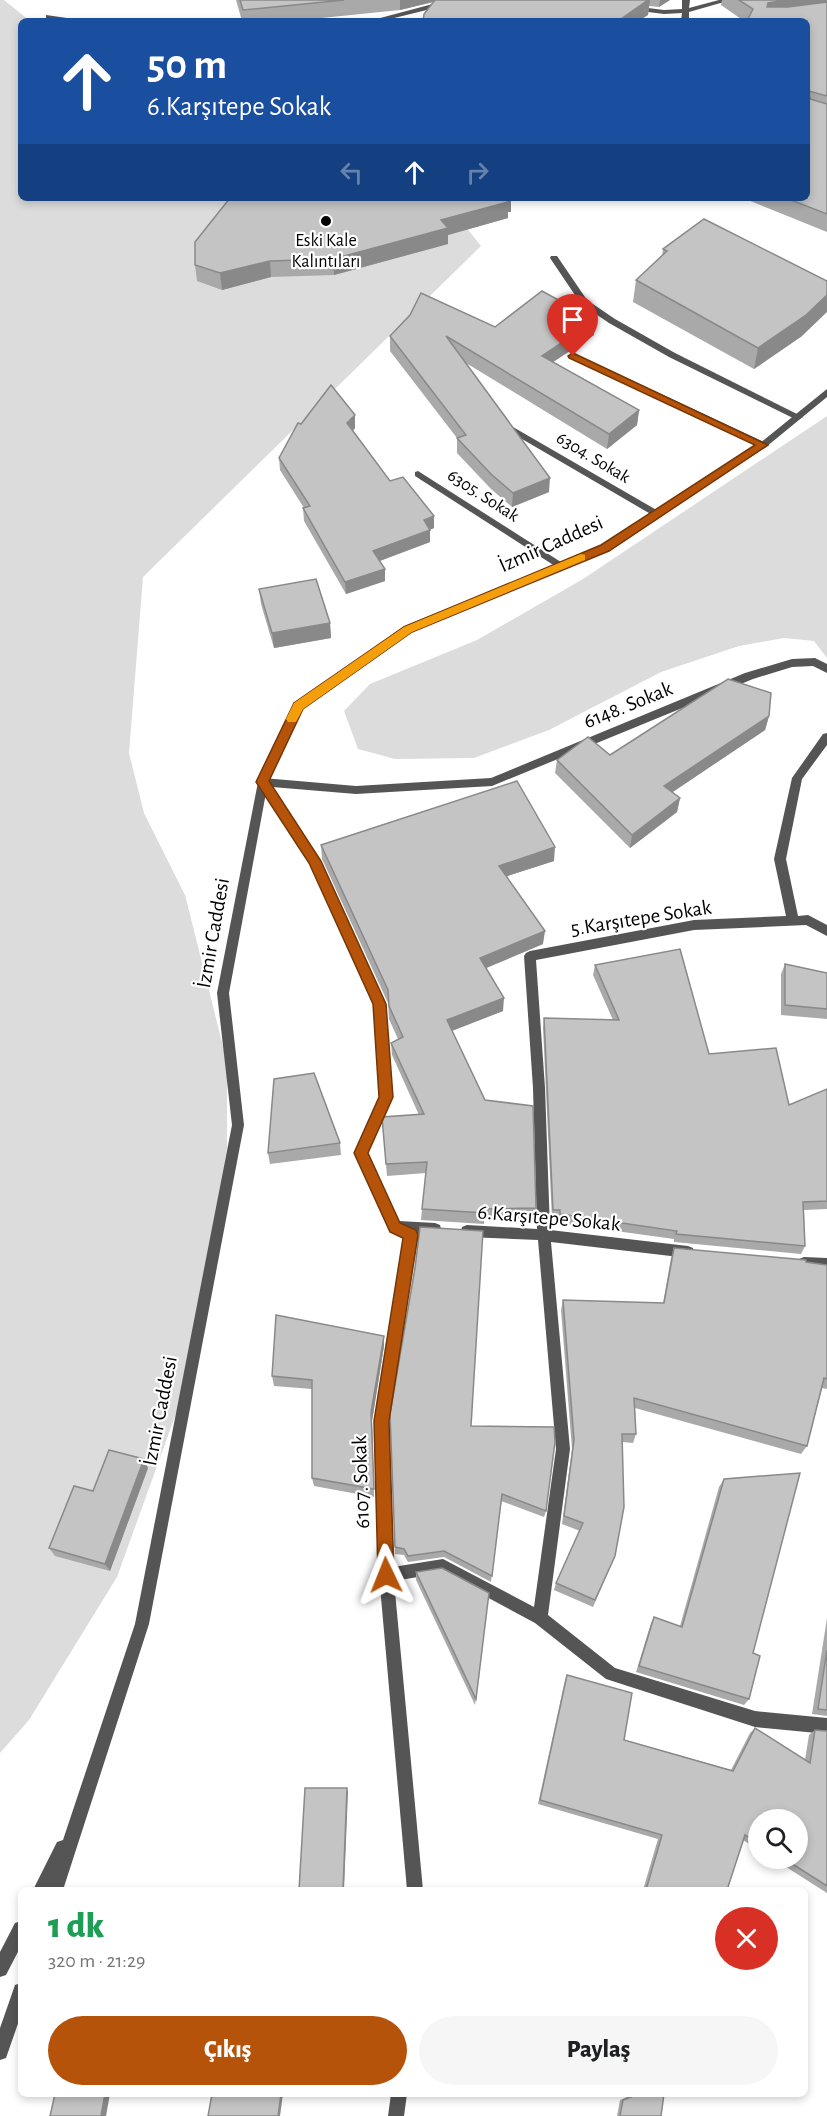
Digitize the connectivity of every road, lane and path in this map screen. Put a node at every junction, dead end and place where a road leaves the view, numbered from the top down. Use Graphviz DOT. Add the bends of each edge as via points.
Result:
graph roads {
  1 [pos="686,0"];
  2 [pos="727,0"];
  3 [pos="454,1"];
  4 [pos="625,7"];
  5 [pos="686,11"];
  6 [pos="48,17"];
  7 [pos="54,18"];
  8 [pos="385,18"];
  9 [pos="685,18"];
  10 [pos="554,258"];
  11 [pos="573,356"];
  12 [pos="827,392"];
  13 [pos="798,417"];
  14 [pos="513,430"];
  15 [pos="763,445"];
  16 [pos="418,474"];
  17 [pos="657,514"];
  18 [pos="561,566"];
  19 [pos="827,669"];
  20 [pos="827,737"];
  21 [pos="262,782"];
  22 [pos="793,921"];
  23 [pos="827,931"];
  24 [pos="395,1227"];
  25 [pos="544,1235"];
  26 [pos="704,1254"];
  27 [pos="795,1262"];
  28 [pos="827,1264"];
  29 [pos="386,1575"];
  30 [pos="540,1618"];
  31 [pos="827,1726"];
  32 [pos="82,1812"];
  33 [pos="43,1887"];
  34 [pos="56,1887"];
  35 [pos="415,1887"];
  36 [pos="18,1935"];
  37 [pos="0,1969"];
  38 [pos="18,2000"];
  39 [pos="0,2052"];
  40 [pos="399,2097"];
  41 [pos="396,2116"];
  1 -- 5 [label="street"];
  2 -- 5 [label="street"];
  3 -- 8 [label="street"];
  4 -- 5 [label="street"];
  5 -- 9 [label="street"];
  6 -- 7 [label="street"];
  10 -- 13 [label="street" via="584,302 612,321"];
  11 -- 15 [label="street"];
  12 -- 13 [label="street, İzmir Caddesi"];
  13 -- 15 [label="street, İzmir Caddesi"];
  14 -- 17 [label="street, 6304. Sokak"];
  15 -- 17 [label="street, İzmir Caddesi"];
  16 -- 18 [label="street, 6305. Sokak"];
  17 -- 18 [label="street, İzmir Caddesi" via="605,548"];
  18 -- 21 [label="street, İzmir Caddesi" via="408,629 298,706"];
  19 -- 21 [label="street, 6148. Sokak" via="815,662 792,663 749,676 492,782 356,790"];
  20 -- 22 [label="street" via="797,778 780,859"];
  21 -- 24 [label="street" via="315,861 380,1004 386,1097 361,1153"];
  21 -- 32 [label="street, İzmir Caddesi" via="223,993 238,1125 142,1624"];
  22 -- 23 [label="street, 5.Karşıtepe Sokak" via="808,920"];
  22 -- 25 [label="street, 5.Karşıtepe Sokak" via="694,925 530,956"];
  24 -- 25 [label="street, 6.Karşıtepe Sokak"];
  24 -- 29 [label="street, 6107. Sokak" via="411,1235 381,1421"];
  25 -- 26 [label="street, 6.Karşıtepe Sokak"];
  25 -- 30 [label="street" via="563,1449"];
  27 -- 28 [label="street"];
  29 -- 30 [label="street" via="443,1566"];
  29 -- 35 [label="street, 6107. Sokak"];
  30 -- 31 [label="street" via="611,1674 755,1719"];
  32 -- 33 [label="street, İzmir Caddesi"];
  32 -- 34 [label="street, İzmir Caddesi"];
  36 -- 37 [label="street"];
  38 -- 39 [label="street"];
  40 -- 41 [label="street"];
}
